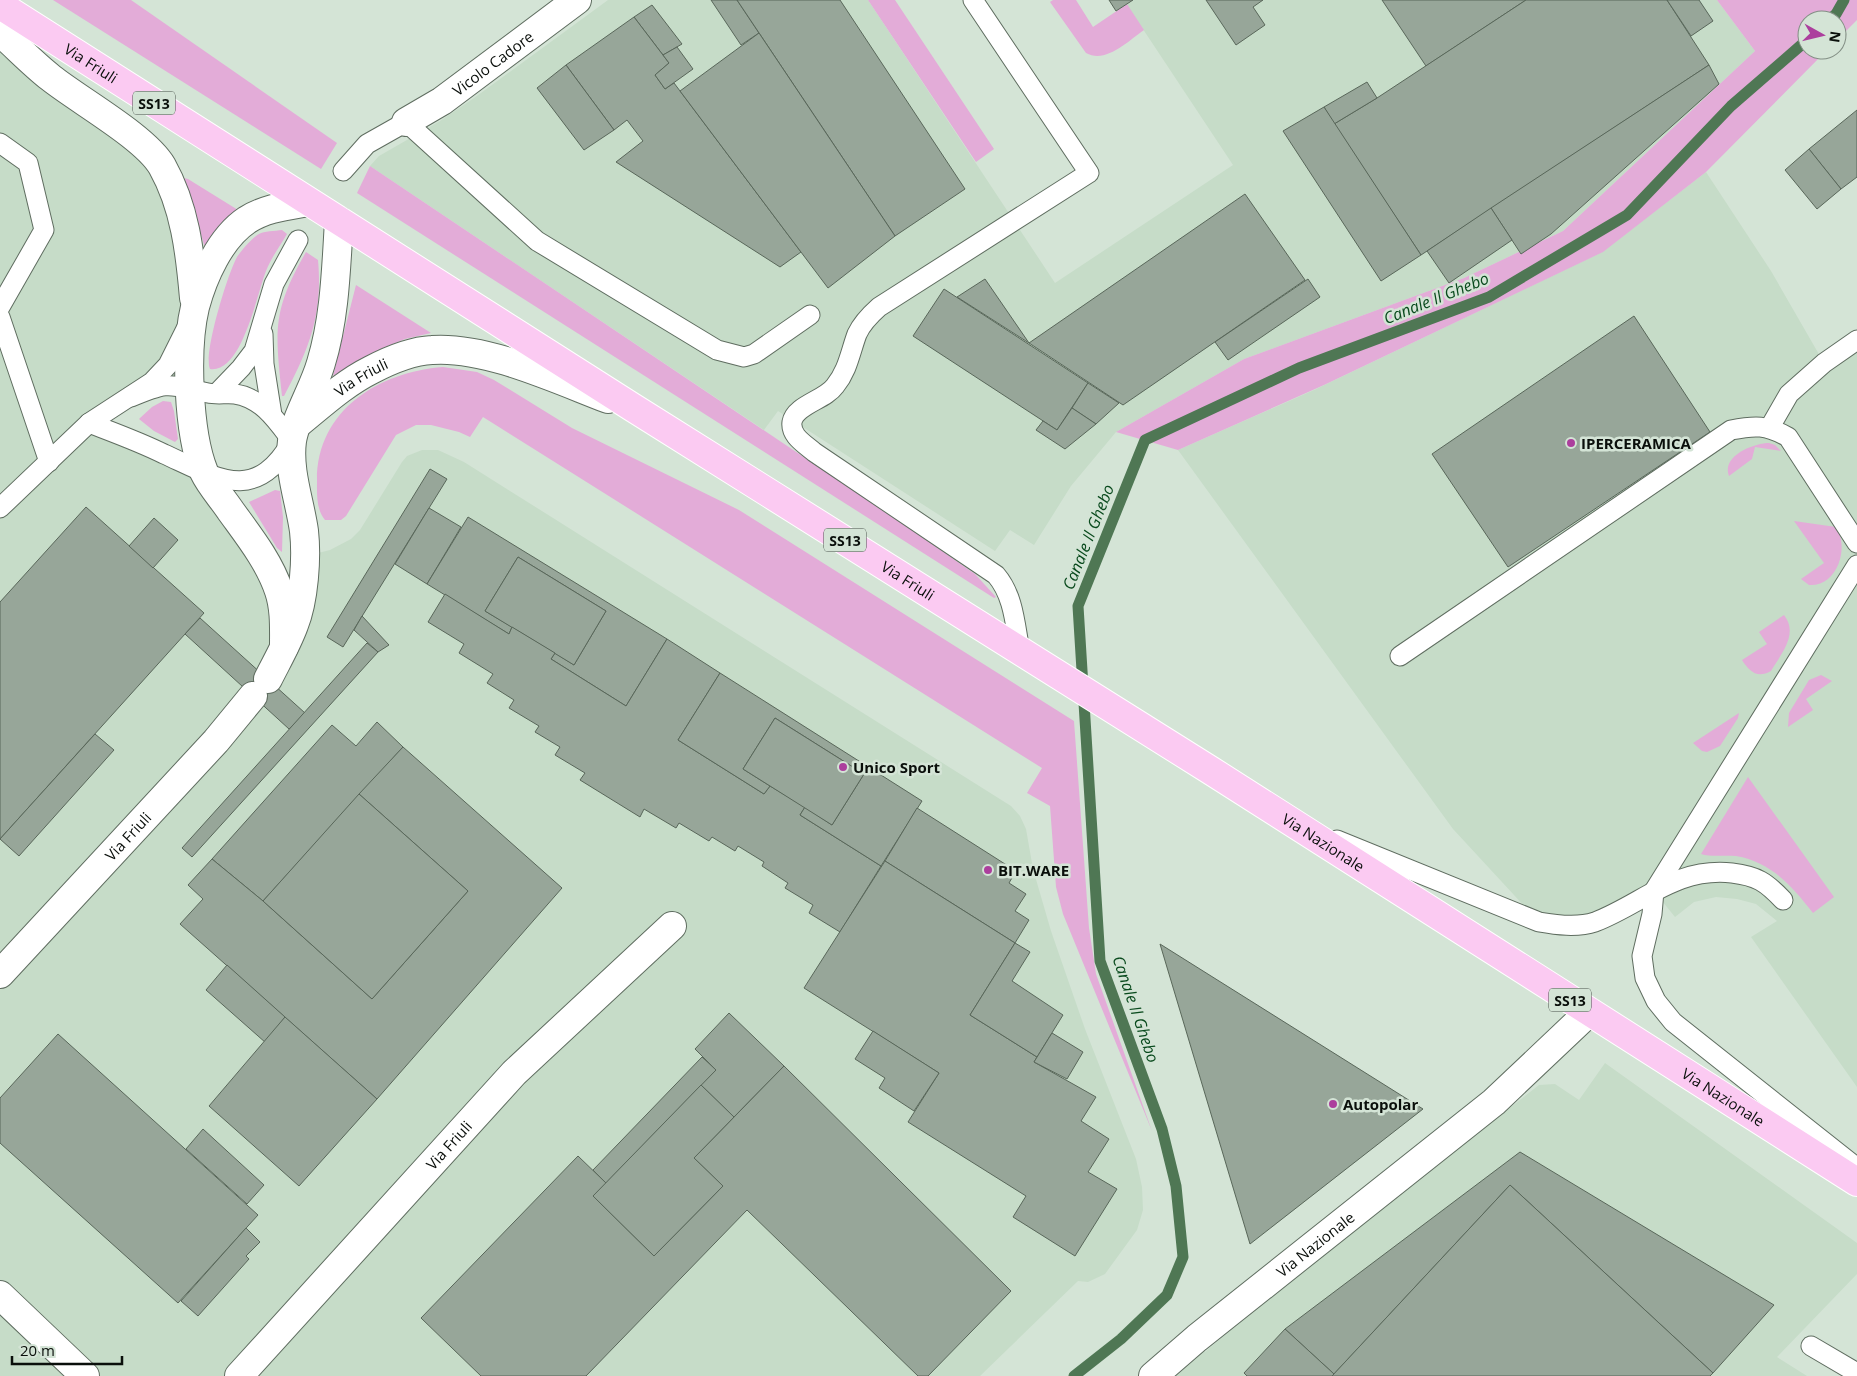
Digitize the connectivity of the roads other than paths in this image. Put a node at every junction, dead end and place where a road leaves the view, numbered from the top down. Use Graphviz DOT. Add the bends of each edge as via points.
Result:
graph roads {
  1 [pos="577,0"];
  2 [pos="973,0"];
  3 [pos="0,5"];
  4 [pos="0,32"];
  5 [pos="406,122"];
  6 [pos="0,143"];
  7 [pos="342,170"];
  8 [pos="308,202"];
  9 [pos="339,221"];
  10 [pos="298,240"];
  11 [pos="0,307"];
  12 [pos="195,307"];
  13 [pos="810,316"];
  14 [pos="0,317"];
  15 [pos="262,328"];
  16 [pos="1857,340"];
  17 [pos="204,391"];
  18 [pos="131,397"];
  19 [pos="632,407"];
  20 [pos="272,415"];
  21 [pos="89,423"];
  22 [pos="1770,427"];
  23 [pos="295,432"];
  24 [pos="49,462"];
  25 [pos="204,473"];
  26 [pos="0,508"];
  27 [pos="1857,543"];
  28 [pos="1857,565"];
  29 [pos="284,647"];
  30 [pos="1020,651"];
  31 [pos="1400,656"];
  32 [pos="1056,674"];
  33 [pos="1282,817"];
  34 [pos="1654,891"];
  35 [pos="1783,900"];
  36 [pos="672,926"];
  37 [pos="0,974"];
  38 [pos="1589,1012"];
  39 [pos="1857,1168"];
  40 [pos="1857,1182"];
  41 [pos="0,1295"];
  42 [pos="1811,1346"];
  43 [pos="1857,1373"];
  44 [pos="85,1376"];
  45 [pos="239,1376"];
  46 [pos="1153,1376"];
  1 -- 5 [label="street, Vicolo Cadore" via="437,105"];
  2 -- 30 [label="lane" via="1089,173 878,307 858,333 844,375 834,389 800,410 793,418 793,431 814,452 996,575 1009,594"];
  3 -- 8 [label="main road, Via Friuli / SS13"];
  4 -- 12 [label="street, Via Friuli" via="51,78 146,146 161,164 174,190 188,239"];
  5 -- 7 [label="lane" via="367,144"];
  5 -- 13 [label="lane" via="537,241 717,350 744,357 754,354"];
  6 -- 11 [label="lane" via="28,163 44,230"];
  8 -- 9 [label="main road, Via Friuli / SS13"];
  8 -- 12 [label="street, Via Friuli" via="269,209 245,221 225,242 208,271"];
  9 -- 19 [label="main road, Via Friuli / SS13"];
  9 -- 23 [label="street, Via Friuli" via="328,339"];
  10 -- 15 [label="lane" via="274,284"];
  12 -- 17 [label="street, Via Friuli" via="190,348"];
  12 -- 18 [label="lane" via="168,365"];
  14 -- 24 [label="lane"];
  15 -- 17 [label="lane" via="254,350 230,380"];
  15 -- 20 [label="lane"];
  16 -- 22 [label="lane" via="1788,394"];
  17 -- 18 [label="lane" via="165,384"];
  17 -- 20 [label="lane" via="248,398"];
  17 -- 25 [label="street, Via Friuli" via="193,426"];
  18 -- 21 [label="lane"];
  19 -- 23 [label="street, Via Friuli" via="487,356 432,350 410,354 369,371"];
  19 -- 30 [label="main road, Via Friuli / SS13"];
  20 -- 23 [label="lane"];
  21 -- 24 [label="lane"];
  21 -- 25 [label="lane"];
  22 -- 27 [label="lane" via="1788,437"];
  22 -- 31 [label="lane" via="1750,426 1731,430"];
  23 -- 25 [label="lane" via="284,455 263,475 242,481"];
  23 -- 29 [label="street, Via Friuli" via="293,474 306,556 295,624"];
  24 -- 26 [label="lane"];
  25 -- 29 [label="street, Via Friuli" via="271,572 284,616"];
  28 -- 34 [label="lane"];
  29 -- 37 [label="street, Via Friuli" via="261,688 216,742"];
  30 -- 32 [label="main road, Via Friuli / SS13"];
  32 -- 33 [label="main road, Via Nazionale / SS13"];
  33 -- 34 [label="lane" via="1538,922 1564,926 1593,922"];
  33 -- 38 [label="main road, Via Nazionale / SS13"];
  34 -- 35 [label="lane" via="1696,873 1722,872 1749,875 1768,883"];
  34 -- 39 [label="lane" via="1642,956 1645,978 1656,1001 1673,1022"];
  36 -- 45 [label="street, Via Friuli" via="514,1073"];
  38 -- 40 [label="main road, Via Nazionale / SS13"];
  38 -- 46 [label="street, Via Nazionale" via="1494,1102"];
  41 -- 44 [label="street"];
  42 -- 43 [label="lane"];
}
